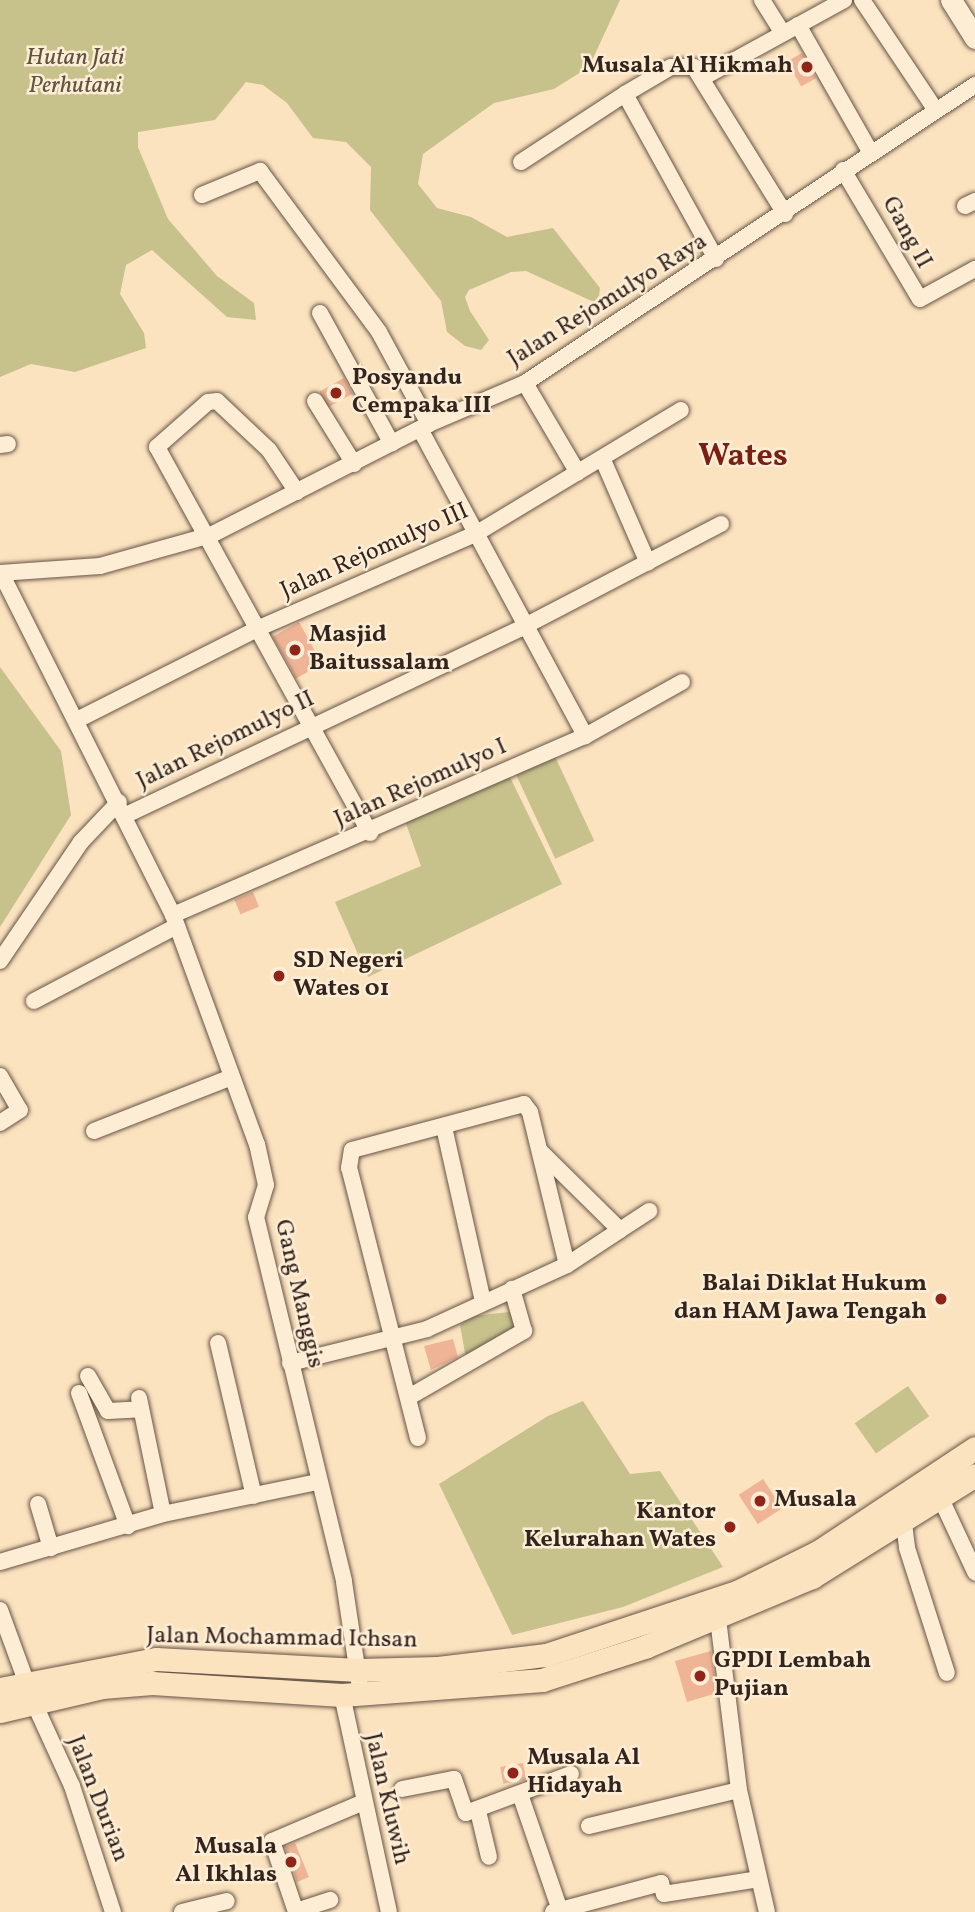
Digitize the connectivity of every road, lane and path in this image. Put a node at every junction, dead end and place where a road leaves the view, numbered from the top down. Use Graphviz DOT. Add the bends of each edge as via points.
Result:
graph roads {
  1 [pos="762,0"];
  2 [pos="844,0"];
  3 [pos="862,0"];
  4 [pos="951,0"];
  5 [pos="791,29"];
  6 [pos="975,38"];
  7 [pos="704,78"];
  8 [pos="975,85"];
  9 [pos="625,94"];
  10 [pos="936,109"];
  11 [pos="870,150"];
  12 [pos="521,162"];
  13 [pos="843,170"];
  14 [pos="202,195"];
  15 [pos="785,214"];
  16 [pos="716,259"];
  17 [pos="975,269"];
  18 [pos="320,313"];
  19 [pos="525,383"];
  20 [pos="316,401"];
  21 [pos="681,410"];
  22 [pos="424,427"];
  23 [pos="392,444"];
  24 [pos="603,460"];
  25 [pos="354,464"];
  26 [pos="578,473"];
  27 [pos="297,492"];
  28 [pos="721,524"];
  29 [pos="477,533"];
  30 [pos="211,535"];
  31 [pos="648,563"];
  32 [pos="1,573"];
  33 [pos="525,626"];
  34 [pos="259,628"];
  35 [pos="682,682"];
  36 [pos="79,719"];
  37 [pos="312,723"];
  38 [pos="585,736"];
  39 [pos="123,808"];
  40 [pos="370,833"];
  41 [pos="175,921"];
  42 [pos="0,961"];
  43 [pos="34,1001"];
  44 [pos="0,1076"];
  45 [pos="232,1077"];
  46 [pos="0,1123"];
  47 [pos="444,1127"];
  48 [pos="94,1131"];
  49 [pos="541,1152"];
  50 [pos="649,1211"];
  51 [pos="620,1230"];
  52 [pos="567,1265"];
  53 [pos="512,1289"];
  54 [pos="483,1302"];
  55 [pos="393,1339"];
  56 [pos="218,1343"];
  57 [pos="290,1363"];
  58 [pos="88,1376"];
  59 [pos="79,1393"];
  60 [pos="409,1397"];
  61 [pos="418,1438"];
  62 [pos="975,1448"];
  63 [pos="975,1475"];
  64 [pos="317,1482"];
  65 [pos="254,1496"];
  66 [pos="941,1499"];
  67 [pos="38,1504"];
  68 [pos="163,1514"];
  69 [pos="904,1524"];
  70 [pos="128,1527"];
  71 [pos="51,1548"];
  72 [pos="0,1562"];
  73 [pos="975,1572"];
  74 [pos="0,1610"];
  75 [pos="718,1619"];
  76 [pos="643,1636"];
  77 [pos="349,1670"];
  78 [pos="947,1673"];
  79 [pos="0,1689"];
  80 [pos="30,1693"];
  81 [pos="351,1695"];
  82 [pos="0,1712"];
  83 [pos="571,1774"];
  84 [pos="402,1789"];
  85 [pos="739,1790"];
  86 [pos="521,1797"];
  87 [pos="364,1802"];
  88 [pos="478,1811"];
  89 [pos="589,1826"];
  90 [pos="489,1857"];
  91 [pos="759,1879"];
  92 [pos="330,1900"];
  93 [pos="227,1902"];
  94 [pos="566,1910"];
  95 [pos="296,1911"];
  96 [pos="113,1912"];
  97 [pos="182,1912"];
  98 [pos="389,1912"];
  99 [pos="767,1912"];
  1 -- 5 [label="street"];
  2 -- 5 [label="street"];
  3 -- 10 [label="street"];
  4 -- 6 [label="street"];
  5 -- 7 [label="street"];
  5 -- 11 [label="street" via="830,78 844,114"];
  7 -- 9 [label="street" via="684,64"];
  7 -- 15 [label="street"];
  8 -- 10 [label="street, Jalan Rejomulyo Raya"];
  9 -- 12 [label="street"];
  9 -- 16 [label="street"];
  10 -- 11 [label="street, Jalan Rejomulyo Raya"];
  11 -- 13 [label="street, Jalan Rejomulyo Raya"];
  13 -- 15 [label="street, Jalan Rejomulyo Raya"];
  13 -- 17 [label="street, Gang II" via="920,299"];
  14 -- 22 [label="street" via="260,171 379,332"];
  15 -- 16 [label="street, Jalan Rejomulyo Raya"];
  16 -- 19 [label="street, Jalan Rejomulyo Raya"];
  18 -- 23 [label="street"];
  19 -- 22 [label="street, Jalan Rejomulyo Raya"];
  19 -- 26 [label="street"];
  20 -- 25 [label="street"];
  21 -- 24 [label="street, Jalan Rejomulyo III"];
  22 -- 23 [label="street, Jalan Rejomulyo Raya"];
  22 -- 29 [label="street"];
  23 -- 25 [label="street, Jalan Rejomulyo Raya"];
  24 -- 26 [label="street, Jalan Rejomulyo III"];
  24 -- 31 [label="street"];
  25 -- 27 [label="street, Jalan Rejomulyo Raya"];
  26 -- 29 [label="street, Jalan Rejomulyo III"];
  27 -- 30 [label="street, Jalan Rejomulyo Raya"];
  27 -- 30 [label="street" via="268,450 226,407 208,402 158,447"];
  28 -- 31 [label="street, Jalan Rejomulyo II"];
  29 -- 33 [label="street"];
  29 -- 34 [label="street, Jalan Rejomulyo III"];
  30 -- 32 [label="street, Jalan Rejomulyo Raya" via="100,566"];
  30 -- 34 [label="street"];
  31 -- 33 [label="street, Jalan Rejomulyo II"];
  32 -- 36 [label="street, Gang Manggis"];
  33 -- 37 [label="street, Jalan Rejomulyo II"];
  33 -- 38 [label="street"];
  34 -- 36 [label="street, Jalan Rejomulyo III"];
  34 -- 37 [label="street"];
  35 -- 38 [label="street, Jalan Rejomulyo I"];
  36 -- 39 [label="street, Gang Manggis"];
  37 -- 39 [label="street, Jalan Rejomulyo II"];
  37 -- 40 [label="street"];
  38 -- 40 [label="street, Jalan Rejomulyo I"];
  39 -- 41 [label="street, Gang Manggis"];
  39 -- 42 [label="street, Jalan Rejomulyo II" via="80,842"];
  40 -- 41 [label="street, Jalan Rejomulyo I"];
  41 -- 43 [label="street, Jalan Rejomulyo I"];
  41 -- 45 [label="street, Gang Manggis"];
  44 -- 46 [label="street" via="20,1110"];
  45 -- 48 [label="street"];
  45 -- 57 [label="street, Gang Manggis" via="266,1174 256,1217"];
  47 -- 49 [label="street" via="524,1104"];
  47 -- 54 [label="street"];
  47 -- 55 [label="street" via="360,1144 348,1156"];
  49 -- 51 [label="street"];
  49 -- 52 [label="street"];
  50 -- 51 [label="street"];
  51 -- 52 [label="street"];
  52 -- 53 [label="street"];
  53 -- 54 [label="street"];
  53 -- 60 [label="street" via="524,1331"];
  54 -- 55 [label="street"];
  55 -- 57 [label="street"];
  55 -- 60 [label="street"];
  56 -- 65 [label="street"];
  57 -- 64 [label="street, Gang Manggis"];
  58 -- 68 [label="street" via="108,1410 140,1403"];
  59 -- 70 [label="street"];
  60 -- 61 [label="street"];
  62 -- 76 [label="main road, Jalan Mochammad Ichsan" via="818,1552"];
  63 -- 66 [label="main road, Jalan Mochammad Ichsan"];
  64 -- 65 [label="street"];
  64 -- 77 [label="street, Gang Manggis" via="344,1582"];
  65 -- 68 [label="street"];
  66 -- 69 [label="main road, Jalan Mochammad Ichsan"];
  66 -- 73 [label="street"];
  67 -- 71 [label="street"];
  68 -- 70 [label="street"];
  69 -- 75 [label="main road, Jalan Mochammad Ichsan" via="812,1577"];
  69 -- 78 [label="street" via="906,1548"];
  70 -- 71 [label="street"];
  71 -- 72 [label="street"];
  74 -- 80 [label="street, Jalan Durian"];
  75 -- 76 [label="main road, Jalan Mochammad Ichsan"];
  75 -- 85 [label="street"];
  76 -- 77 [label="main road, Jalan Mochammad Ichsan" via="547,1655 438,1668"];
  76 -- 81 [label="main road, Jalan Mochammad Ichsan" via="542,1680"];
  77 -- 80 [label="main road, Jalan Mochammad Ichsan" via="156,1659"];
  77 -- 81 [label="main road"];
  79 -- 80 [label="main road, Jalan Mochammad Ichsan"];
  80 -- 81 [label="main road, Jalan Mochammad Ichsan" via="152,1684"];
  80 -- 82 [label="main road, Jalan Mochammad Ichsan"];
  80 -- 96 [label="street, Jalan Durian" via="72,1786"];
  81 -- 87 [label="street, Jalan Kluwih"];
  83 -- 86 [label="street" via="529,1787 531,1793"];
  84 -- 88 [label="street" via="454,1779 464,1812"];
  85 -- 89 [label="street"];
  85 -- 91 [label="street"];
  86 -- 88 [label="street"];
  86 -- 94 [label="street"];
  87 -- 95 [label="street" via="272,1841"];
  87 -- 98 [label="street, Jalan Kluwih"];
  88 -- 90 [label="street"];
  91 -- 94 [label="street" via="664,1894 661,1883"];
  91 -- 99 [label="street"];
  92 -- 95 [label="street"];
  93 -- 97 [label="street"];
}
